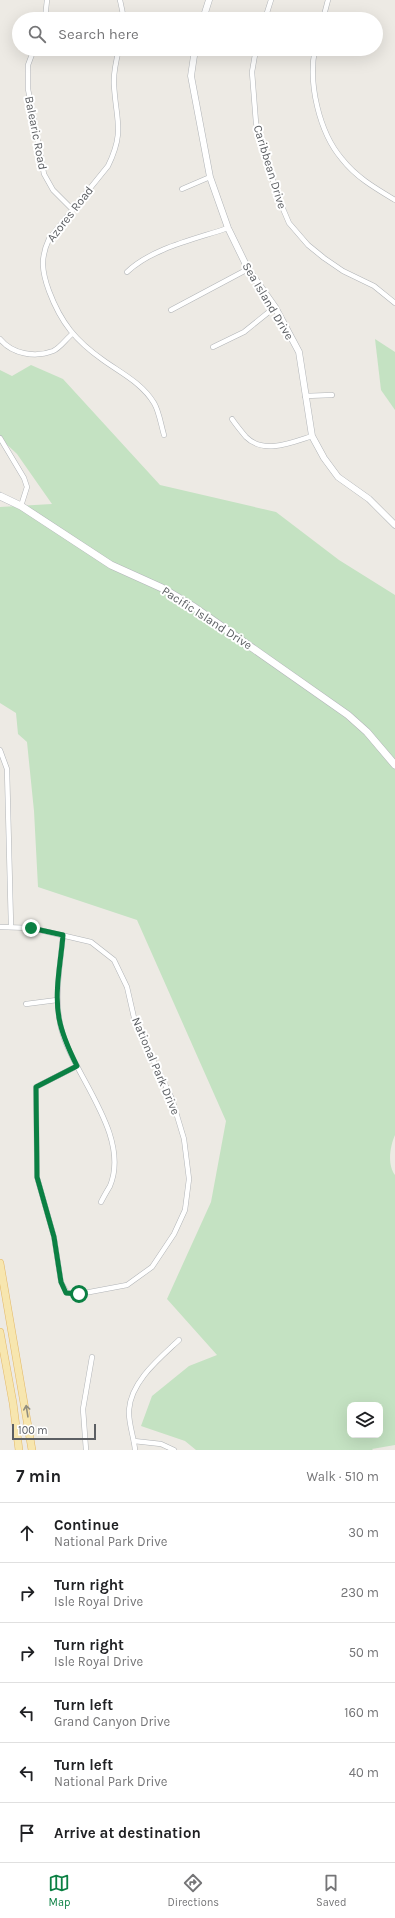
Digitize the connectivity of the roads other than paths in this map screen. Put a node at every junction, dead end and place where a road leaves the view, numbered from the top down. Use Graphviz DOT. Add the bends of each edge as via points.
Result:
graph roads {
  1 [pos="47,0"];
  2 [pos="120,0"];
  3 [pos="209,0"];
  4 [pos="271,0"];
  5 [pos="328,0"];
  6 [pos="46,12"];
  7 [pos="123,12"];
  8 [pos="205,12"];
  9 [pos="267,12"];
  10 [pos="325,12"];
  11 [pos="31,56"];
  12 [pos="117,56"];
  13 [pos="194,56"];
  14 [pos="255,56"];
  15 [pos="314,56"];
  16 [pos="210,177"];
  17 [pos="182,189"];
  18 [pos="395,200"];
  19 [pos="72,209"];
  20 [pos="228,228"];
  21 [pos="248,269"];
  22 [pos="126,272"];
  23 [pos="395,303"];
  24 [pos="275,307"];
  25 [pos="171,310"];
  26 [pos="72,334"];
  27 [pos="0,339"];
  28 [pos="213,347"];
  29 [pos="332,394"];
  30 [pos="306,396"];
  31 [pos="232,419"];
  32 [pos="164,435"];
  33 [pos="312,436"];
  34 [pos="0,438"];
  35 [pos="0,496"];
  36 [pos="21,506"];
  37 [pos="395,525"];
  38 [pos="0,750"];
  39 [pos="395,765"];
  40 [pos="11,926"];
  41 [pos="0,927"];
  42 [pos="63,935"];
  43 [pos="57,1000"];
  44 [pos="26,1004"];
  45 [pos="77,1066"];
  46 [pos="101,1202"];
  47 [pos="0,1264"];
  48 [pos="0,1332"];
  49 [pos="179,1340"];
  50 [pos="92,1357"];
  51 [pos="134,1441"];
  52 [pos="19,1450"];
  53 [pos="32,1450"];
  54 [pos="86,1450"];
  55 [pos="135,1450"];
  56 [pos="174,1450"];
  1 -- 6 [label="street"];
  2 -- 7 [label="street"];
  3 -- 8 [label="street"];
  4 -- 9 [label="street"];
  5 -- 10 [label="street"];
  11 -- 19 [label="street, Balearic Road" via="28,65 28,89 44,174 53,190"];
  12 -- 19 [label="street, Azores Road" via="114,86 119,120 115,152 108,166"];
  13 -- 16 [label="street, Sea Island Drive" via="191,76"];
  14 -- 23 [label="street, Caribbean Drive" via="252,69 257,127 279,202 289,223 308,245 324,258 343,271 374,286"];
  15 -- 18 [label="street" via="312,76 314,93 328,137 341,159 369,185"];
  16 -- 17 [label="street"];
  16 -- 20 [label="street, Sea Island Drive"];
  19 -- 26 [label="street, Azores Road" via="49,239 43,251 42,266 51,297"];
  20 -- 21 [label="street, Sea Island Drive"];
  20 -- 22 [label="street" via="148,256"];
  21 -- 24 [label="street, Sea Island Drive"];
  21 -- 25 [label="street"];
  24 -- 28 [label="street" via="244,332"];
  24 -- 30 [label="street, Sea Island Drive" via="298,352"];
  26 -- 27 [label="street" via="53,350 38,355 23,354 4,344"];
  26 -- 32 [label="street, Azores Road" via="102,359 134,380 154,403"];
  29 -- 30 [label="street"];
  30 -- 33 [label="street, Sea Island Drive"];
  31 -- 33 [label="street" via="246,438 257,443 284,445"];
  33 -- 37 [label="street, Sea Island Drive" via="338,477 369,499"];
  34 -- 36 [label="street" via="27,487"];
  35 -- 36 [label="main road, Pacific Island Drive"];
  36 -- 39 [label="main road, Pacific Island Drive" via="100,559 162,588 194,607 329,700 367,732"];
  38 -- 40 [label="street" via="7,769"];
  40 -- 41 [label="street, National Park Drive"];
  40 -- 42 [label="street, National Park Drive"];
  42 -- 43 [label="street"];
  42 -- 45 [label="street, National Park Drive" via="96,945 117,964 127,987 135,1022 172,1099 184,1139 189,1179 185,1210 174,1234 152,1267 127,1285 79,1294 66,1293 61,1282 54,1237 37,1177 36,1087"];
  43 -- 44 [label="street"];
  43 -- 45 [label="street" via="64,1038"];
  45 -- 46 [label="street" via="108,1127 111,1140 113,1170 110,1185"];
  53 -- 47 [label="main road, one-way"];
  48 -- 52 [label="main road"];
  49 -- 51 [label="street" via="150,1368 134,1391 129,1410"];
  50 -- 54 [label="street" via="83,1409"];
  51 -- 55 [label="street"];
  51 -- 56 [label="street" via="161,1444"];
}
